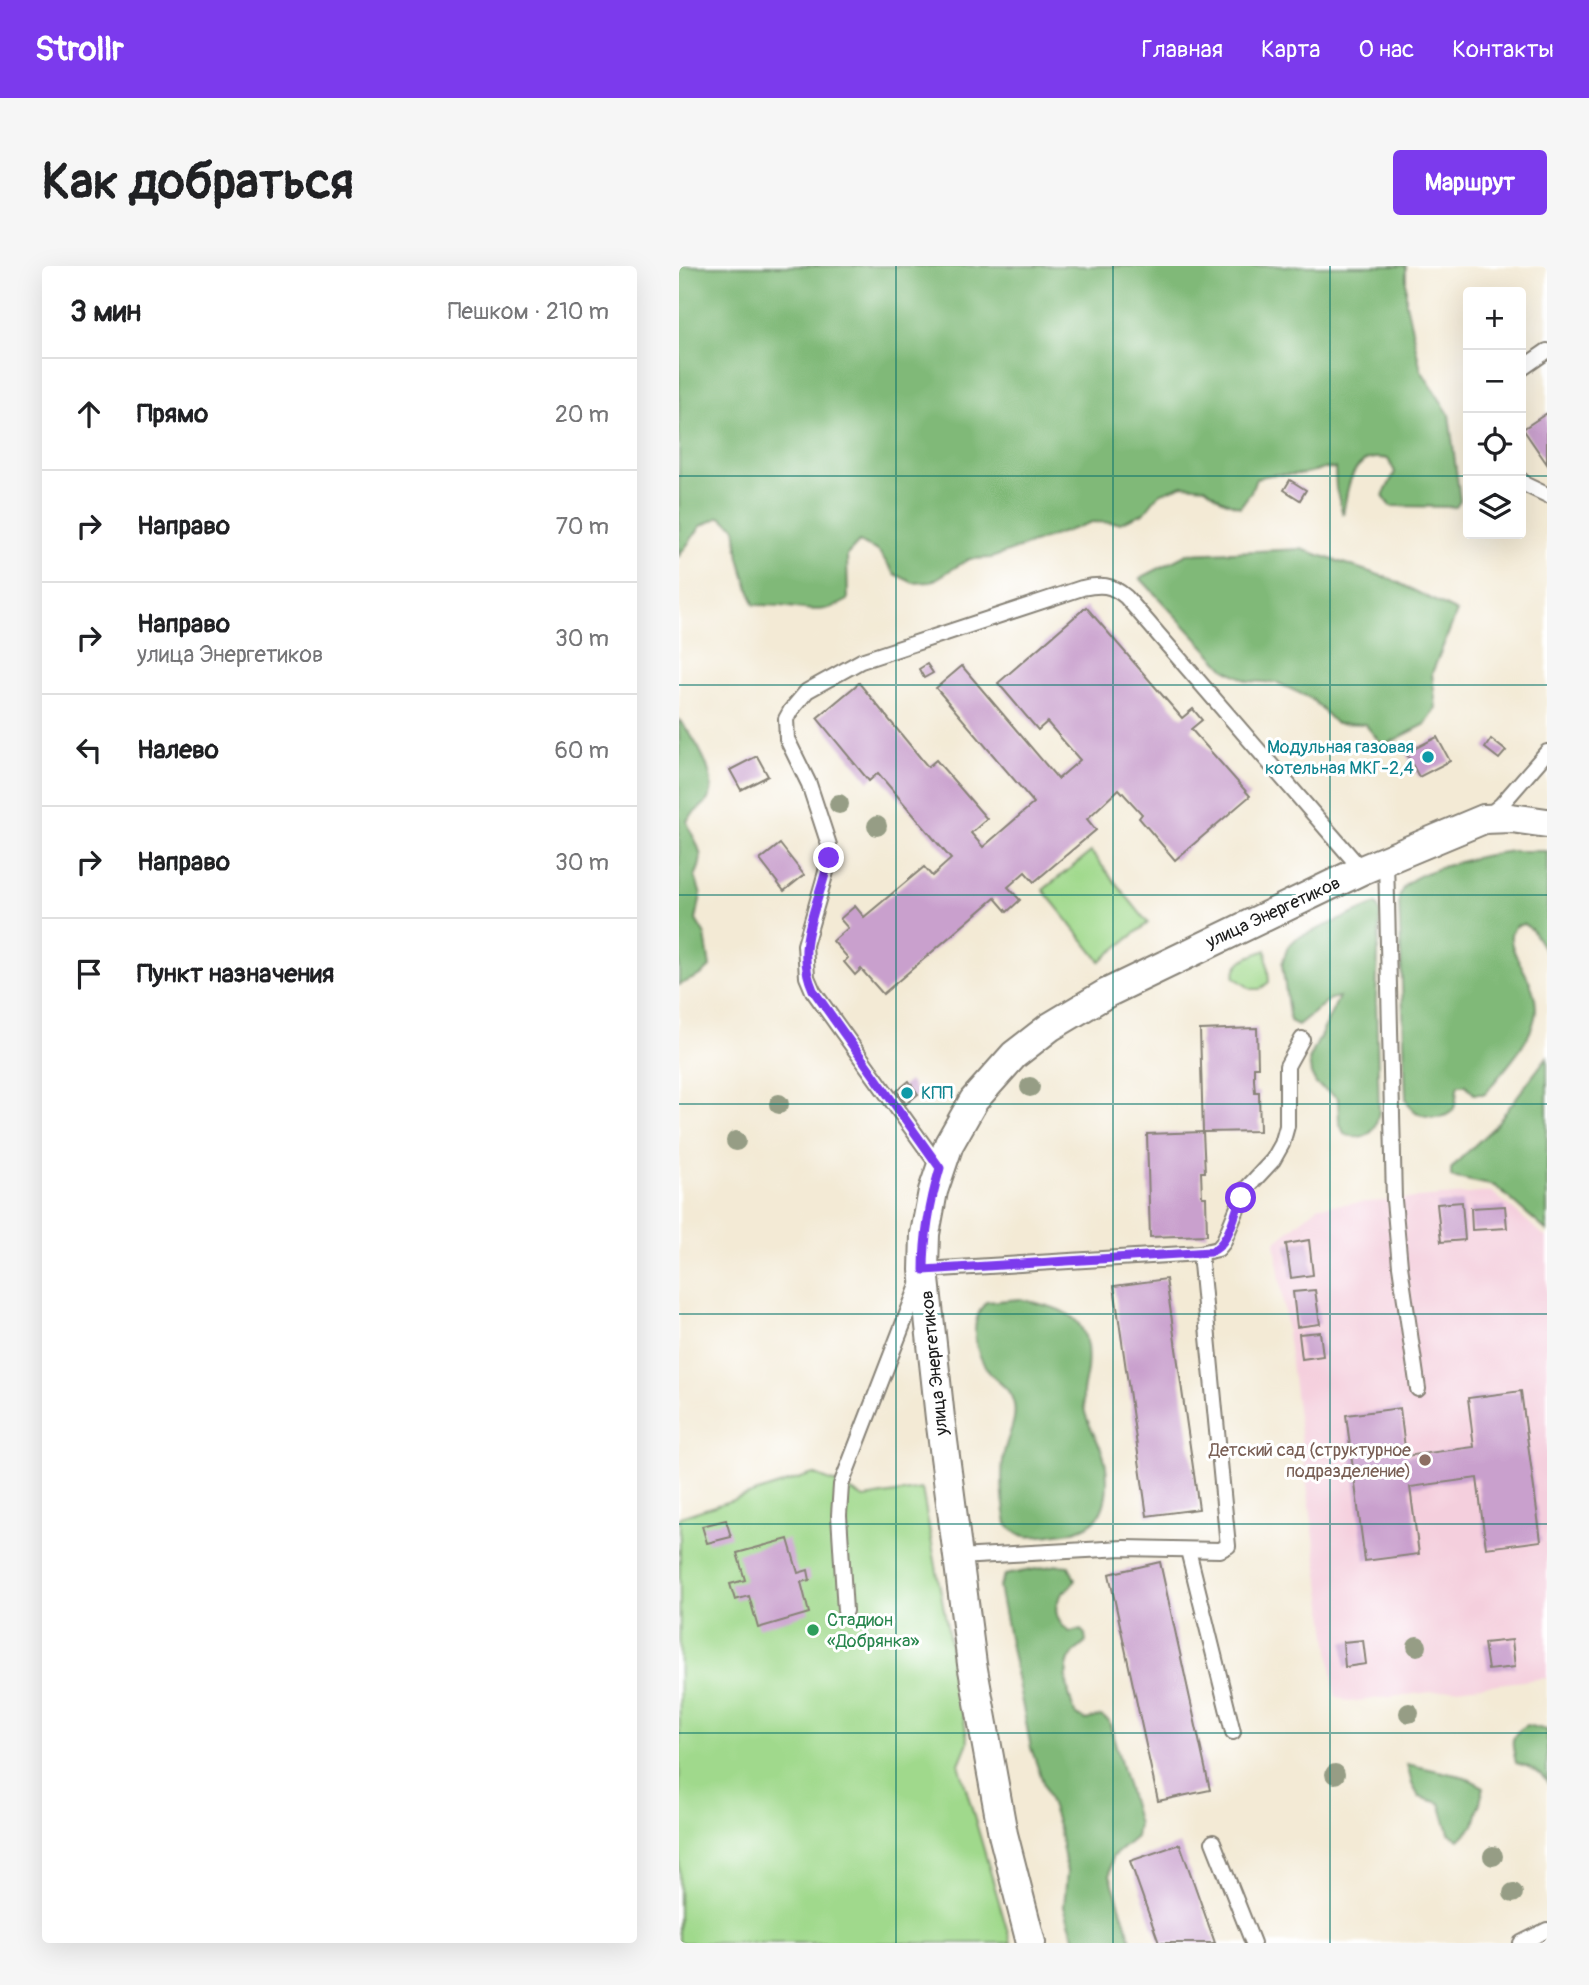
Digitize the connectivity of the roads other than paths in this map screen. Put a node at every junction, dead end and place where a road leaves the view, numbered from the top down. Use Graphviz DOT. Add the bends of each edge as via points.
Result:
graph roads {
  1 [pos="1547,351"];
  2 [pos="1526,366"];
  3 [pos="1526,484"];
  4 [pos="1547,495"];
  5 [pos="1546,755"];
  6 [pos="1484,819"];
  7 [pos="1547,823"];
  8 [pos="1374,864"];
  9 [pos="1302,1039"];
  10 [pos="940,1168"];
  11 [pos="1200,1254"];
  12 [pos="924,1270"];
  13 [pos="1417,1389"];
  14 [pos="1188,1550"];
  15 [pos="958,1556"];
  16 [pos="845,1611"];
  17 [pos="1233,1732"];
  18 [pos="1213,1842"];
  19 [pos="1547,1930"];
  20 [pos="1031,1943"];
  21 [pos="1253,1943"];
  22 [pos="1521,1943"];
  1 -- 2 [label="lane"];
  3 -- 4 [label="lane"];
  5 -- 6 [label="lane"];
  6 -- 7 [label="street, улица Энергетиков"];
  6 -- 8 [label="street, улица Энергетиков"];
  8 -- 10 [label="street, улица Энергетиков" via="1138,976 1050,1027 1014,1055 974,1100"];
  8 -- 10 [label="lane" via="1126,597 1106,584 1081,588 862,661 807,691 786,719 785,730 829,845 805,945 807,976"];
  8 -- 13 [label="lane" via="1394,1200"];
  9 -- 11 [label="lane" via="1285,1076 1287,1126 1282,1144 1245,1190 1223,1243"];
  10 -- 12 [label="street, улица Энергетиков" via="927,1223"];
  11 -- 12 [label="lane"];
  11 -- 14 [label="lane" via="1228,1540 1225,1549"];
  12 -- 15 [label="street, улица Энергетиков"];
  12 -- 16 [label="lane" via="841,1485"];
  14 -- 15 [label="lane" via="1124,1548"];
  14 -- 17 [label="lane"];
  15 -- 20 [label="street, улица Энергетиков" via="991,1771"];
  18 -- 21 [label="lane"];
  19 -- 22 [label="lane"];
}
